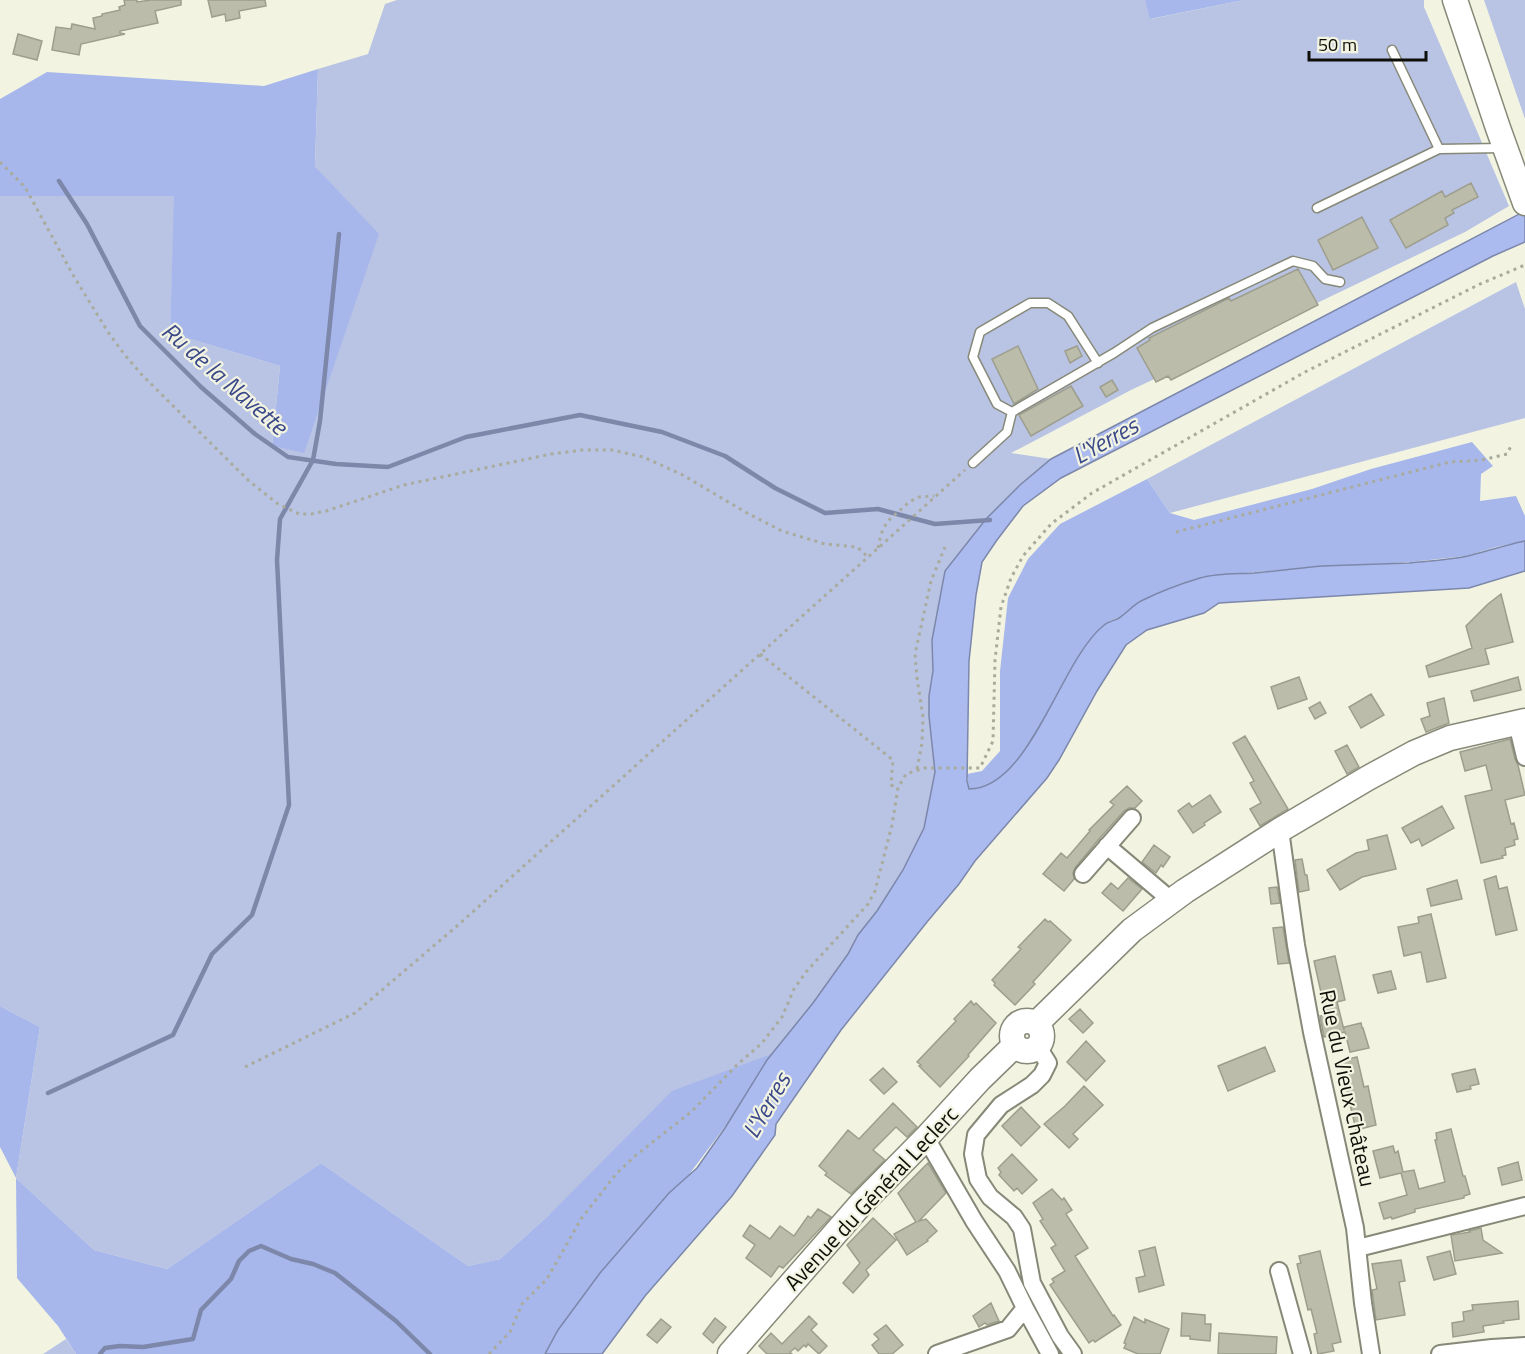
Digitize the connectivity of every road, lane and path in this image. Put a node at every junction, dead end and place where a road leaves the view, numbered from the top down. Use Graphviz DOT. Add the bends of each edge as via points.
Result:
graph roads {
  1 [pos="1455,0"];
  2 [pos="1392,50"];
  3 [pos="1439,149"];
  4 [pos="1507,154"];
  5 [pos="0,162"];
  6 [pos="1523,196"];
  7 [pos="1317,208"];
  8 [pos="1525,265"];
  9 [pos="1340,282"];
  10 [pos="1098,363"];
  11 [pos="1012,412"];
  12 [pos="1511,446"];
  13 [pos="973,463"];
  14 [pos="936,496"];
  15 [pos="1176,532"];
  16 [pos="945,547"];
  17 [pos="878,548"];
  18 [pos="868,557"];
  19 [pos="760,654"];
  20 [pos="1521,722"];
  21 [pos="1525,757"];
  22 [pos="917,769"];
  23 [pos="898,788"];
  24 [pos="1132,818"];
  25 [pos="1280,830"];
  26 [pos="1107,846"];
  27 [pos="1083,874"];
  28 [pos="1172,901"];
  29 [pos="1030,1038"];
  30 [pos="245,1067"];
  31 [pos="926,1138"];
  32 [pos="1525,1206"];
  33 [pos="1358,1248"];
  34 [pos="1279,1271"];
  35 [pos="1025,1308"];
  36 [pos="1525,1346"];
  37 [pos="489,1354"];
  38 [pos="730,1354"];
  39 [pos="937,1354"];
  40 [pos="1050,1354"];
  41 [pos="1073,1354"];
  42 [pos="1302,1354"];
  43 [pos="1371,1354"];
  44 [pos="1440,1354"];
  1 -- 4 [label="street"];
  2 -- 3 [label="lane"];
  3 -- 4 [label="lane"];
  3 -- 7 [label="lane"];
  4 -- 6 [label="street"];
  5 -- 18 [label="path" via="25,187 73,275 124,354 249,481 278,504 299,514 326,511 404,485 551,454 612,450 681,474 782,531 825,544 856,547"];
  8 -- 22 [label="path" via="1305,372 1092,493 1051,524 1023,556 1001,607 993,741 980,768"];
  9 -- 10 [label="lane" via="1325,279 1313,266 1293,261 1152,328"];
  10 -- 11 [label="lane"];
  10 -- 11 [label="lane" via="1068,316 1048,303 1030,303 980,332 973,357 997,404"];
  11 -- 13 [label="lane" via="1007,432"];
  12 -- 15 [label="path" via="1507,454 1450,462"];
  13 -- 14 [label="path"];
  14 -- 17 [label="path"];
  14 -- 17 [label="path" via="919,496 909,502 887,522"];
  16 -- 22 [label="path" via="931,581 915,654 923,717"];
  17 -- 18 [label="path"];
  18 -- 19 [label="path"];
  19 -- 23 [label="path" via="893,760 891,785"];
  19 -- 30 [label="path" via="355,1013"];
  20 -- 21 [label="street"];
  20 -- 25 [label="street, Avenue du Général Leclerc" via="1450,738 1414,753"];
  22 -- 23 [label="path" via="906,774"];
  23 -- 37 [label="path" via="875,891 868,904 806,972 782,1017 762,1043 691,1112 616,1173 581,1219 547,1279 522,1304 510,1332"];
  24 -- 26 [label="street"];
  25 -- 28 [label="street, Avenue du Général Leclerc"];
  25 -- 33 [label="street, Rue du Vieux Château" via="1312,1032"];
  26 -- 27 [label="street"];
  26 -- 28 [label="street"];
  28 -- 29 [label="street, Avenue du Général Leclerc" via="1132,930"];
  29 -- 31 [label="street, Avenue du Général Leclerc" via="980,1079"];
  29 -- 41 [label="street" via="1048,1063 1032,1086 1001,1105 976,1134 973,1154 978,1179 1022,1229 1032,1283"];
  31 -- 35 [label="street" via="1007,1271"];
  31 -- 38 [label="street, Avenue du Général Leclerc" via="860,1205"];
  32 -- 33 [label="street"];
  33 -- 43 [label="street, Rue du Vieux Château"];
  34 -- 42 [label="street"];
  35 -- 39 [label="street" via="1008,1329"];
  35 -- 40 [label="street"];
  36 -- 44 [label="street"];
}
